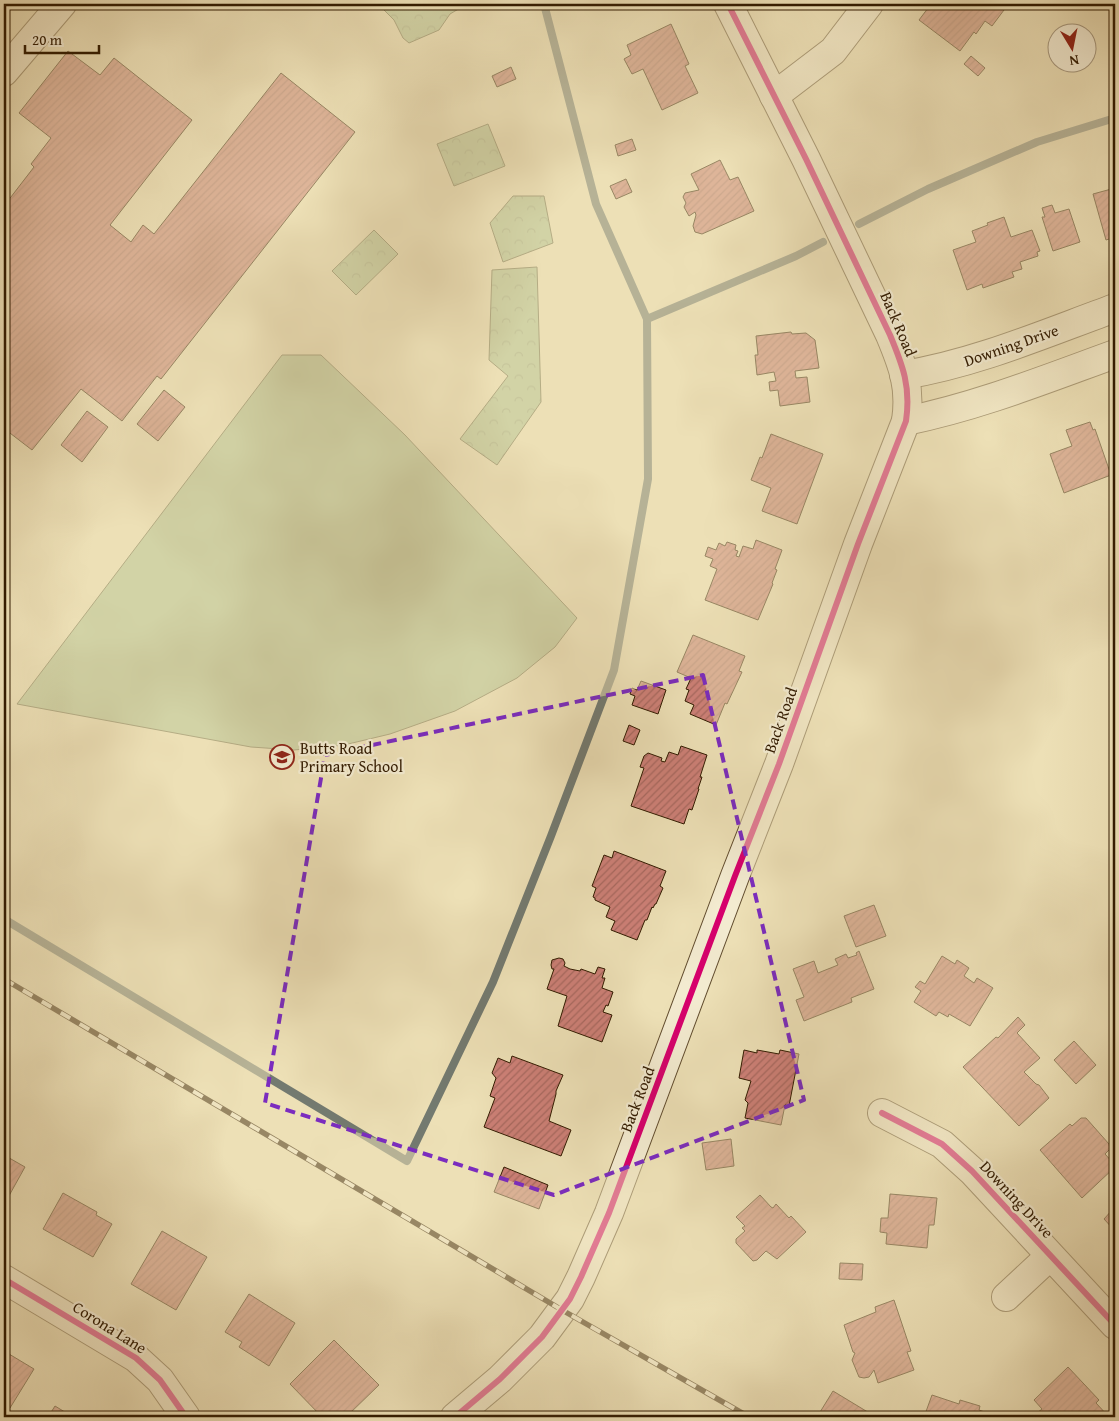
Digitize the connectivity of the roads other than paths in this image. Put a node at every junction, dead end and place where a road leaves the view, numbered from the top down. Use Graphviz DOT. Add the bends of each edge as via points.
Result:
graph roads {
  1 [pos="62,4"];
  2 [pos="728,4"];
  3 [pos="869,4"];
  4 [pos="4,72"];
  5 [pos="774,96"];
  6 [pos="1115,308"];
  7 [pos="1115,354"];
  8 [pos="904,374"];
  9 [pos="906,421"];
  10 [pos="882,1113"];
  11 [pos="1050,1256"];
  12 [pos="4,1279"];
  13 [pos="1006,1297"];
  14 [pos="1115,1325"];
  15 [pos="186,1417"];
  16 [pos="455,1417"];
  1 -- 4 [label="street"];
  2 -- 5 [label="street, Back Road"];
  3 -- 5 [label="street" via="833,51"];
  5 -- 8 [label="street, Back Road" via="890,335"];
  6 -- 8 [label="street, Downing Drive" via="987,355 938,369"];
  7 -- 9 [label="street" via="1010,392"];
  8 -- 9 [label="street, Back Road" via="909,402"];
  9 -- 16 [label="street, Back Road" via="609,1213 581,1277 570,1299 542,1337"];
  10 -- 11 [label="street, Downing Drive" via="942,1144 972,1171"];
  11 -- 13 [label="street"];
  11 -- 14 [label="street, Downing Drive"];
  12 -- 15 [label="street, Corona Lane" via="136,1358 160,1380"];
}
